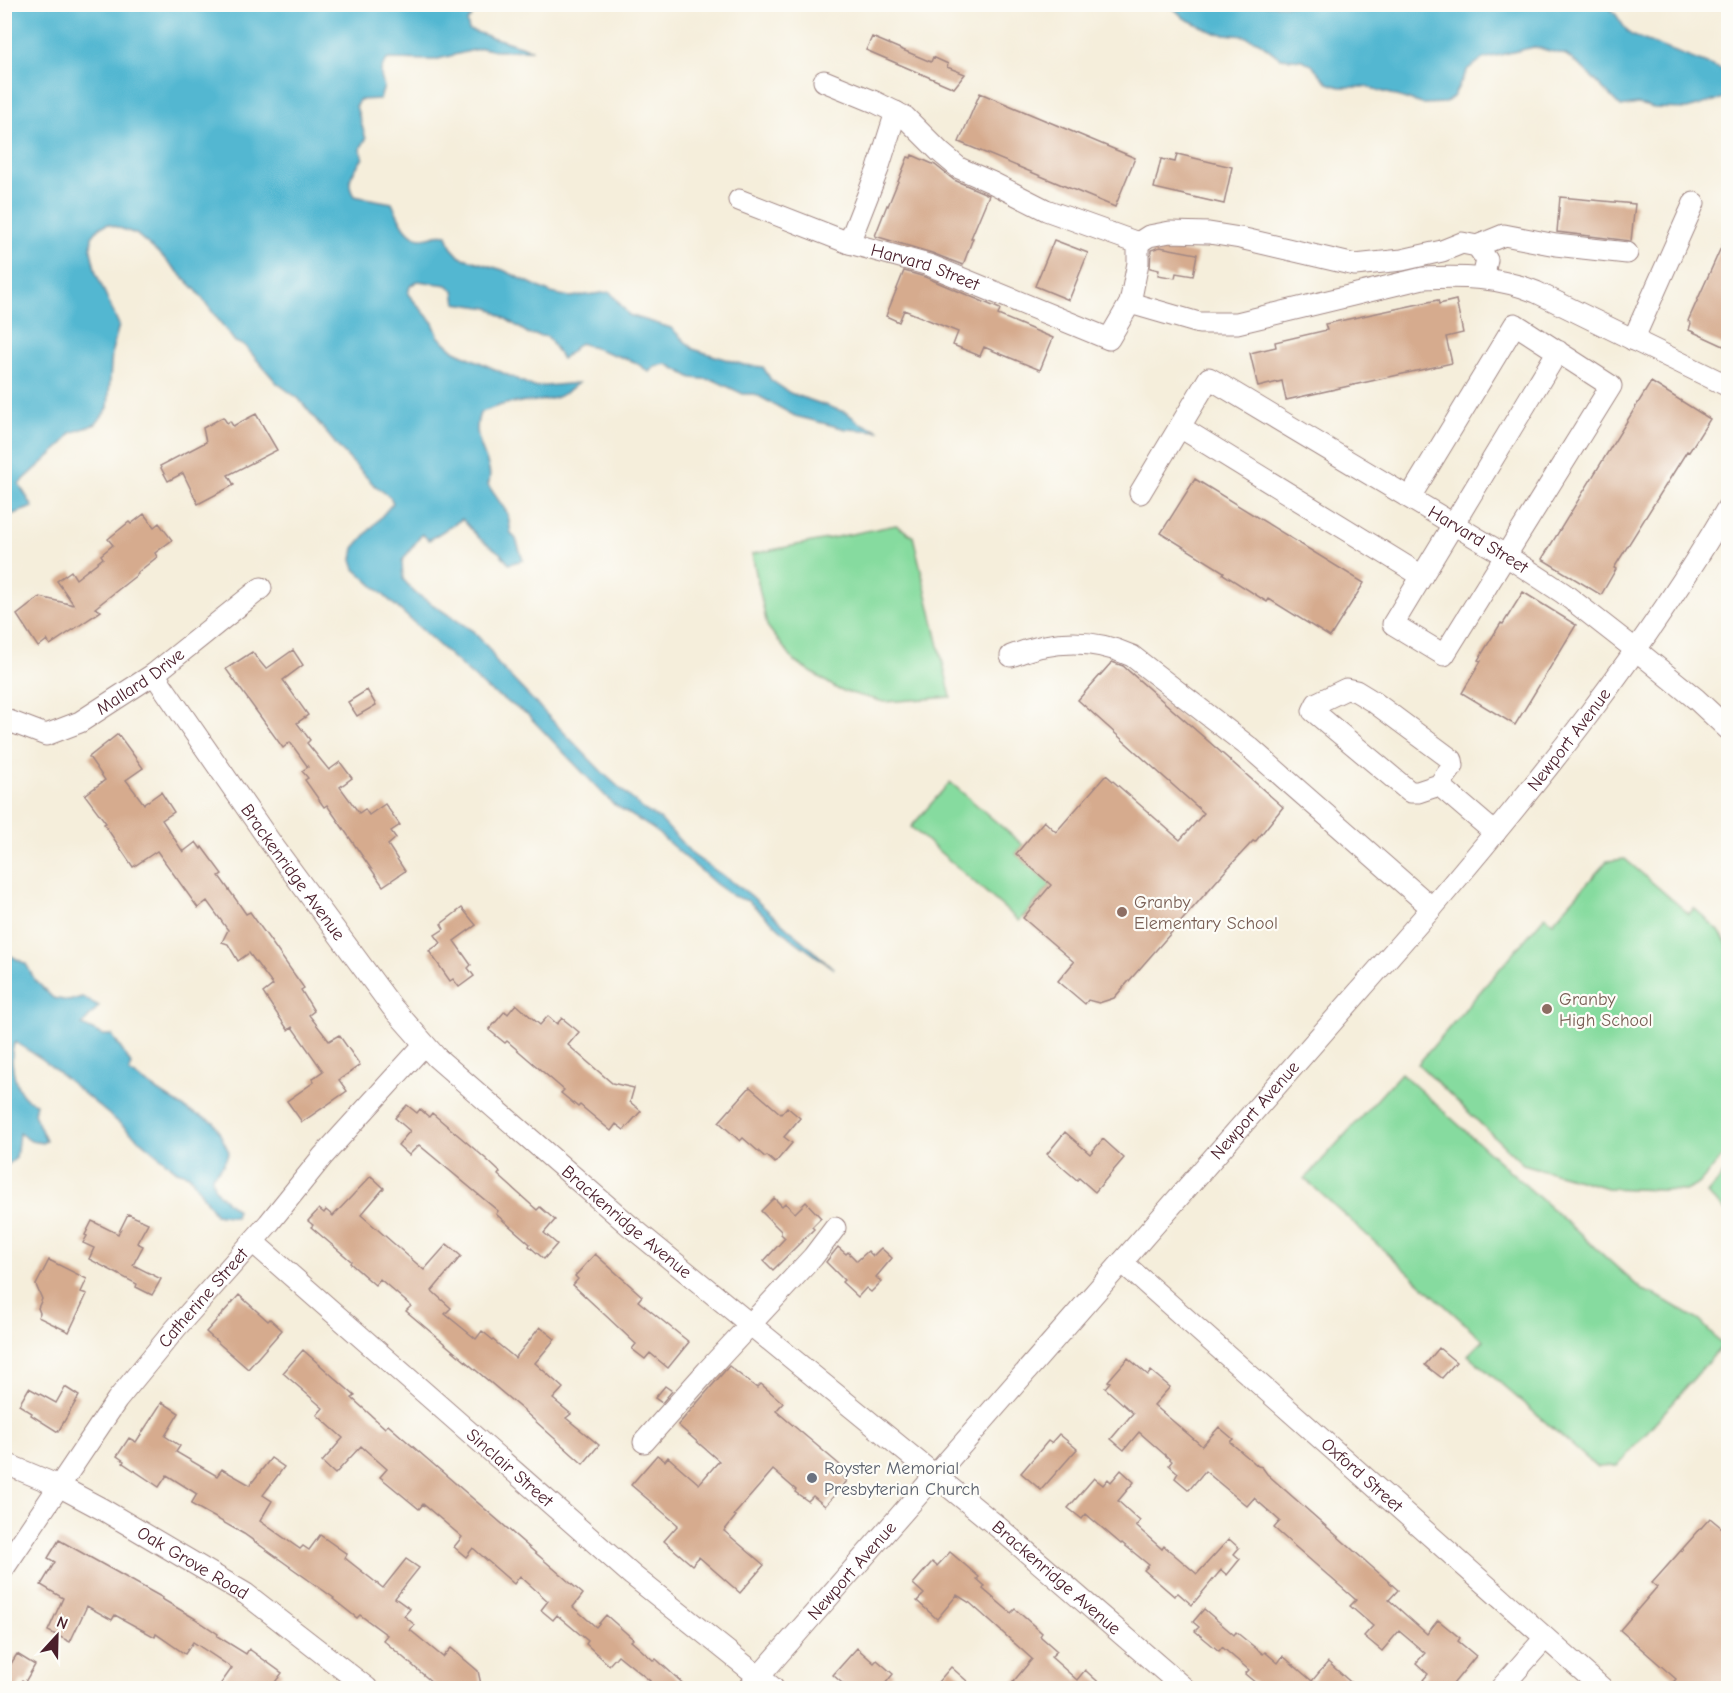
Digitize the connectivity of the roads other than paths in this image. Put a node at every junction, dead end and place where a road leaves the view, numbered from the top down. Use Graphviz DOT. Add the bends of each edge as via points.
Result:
graph roads {
  1 [pos="824,81"];
  2 [pos="896,112"];
  3 [pos="739,200"];
  4 [pos="1694,203"];
  5 [pos="849,243"];
  6 [pos="1138,243"];
  7 [pos="1477,246"];
  8 [pos="1627,253"];
  9 [pos="1483,278"];
  10 [pos="1130,303"];
  11 [pos="1633,340"];
  12 [pos="1558,351"];
  13 [pos="1728,386"];
  14 [pos="1180,427"];
  15 [pos="1140,493"];
  16 [pos="1410,497"];
  17 [pos="1728,507"];
  18 [pos="1454,524"];
  19 [pos="1504,555"];
  20 [pos="1422,576"];
  21 [pos="261,588"];
  22 [pos="1636,650"];
  23 [pos="1011,656"];
  24 [pos="154,674"];
  25 [pos="4,719"];
  26 [pos="1728,729"];
  27 [pos="1439,785"];
  28 [pos="1495,833"];
  29 [pos="1432,908"];
  30 [pos="424,1045"];
  31 [pos="835,1228"];
  32 [pos="253,1242"];
  33 [pos="1122,1262"];
  34 [pos="749,1326"];
  35 [pos="644,1442"];
  36 [pos="4,1463"];
  37 [pos="936,1475"];
  38 [pos="59,1486"];
  39 [pos="4,1568"];
  40 [pos="1545,1638"];
  41 [pos="1588,1684"];
  42 [pos="760,1685"];
  43 [pos="368,1689"];
  44 [pos="1184,1689"];
  45 [pos="1501,1689"];
  1 -- 2 [label="street"];
  2 -- 5 [label="street"];
  2 -- 6 [label="street" via="959,168 1046,210"];
  3 -- 5 [label="street, Harvard Street"];
  4 -- 11 [label="street"];
  5 -- 10 [label="street, Harvard Street" via="929,265 1109,339"];
  6 -- 7 [label="street" via="1149,236 1170,232 1209,233 1355,265 1402,260 1462,243"];
  6 -- 10 [label="street"];
  7 -- 8 [label="street" via="1504,235"];
  7 -- 9 [label="street" via="1487,260"];
  9 -- 10 [label="street" via="1423,278 1218,325"];
  9 -- 11 [label="street" via="1536,292"];
  11 -- 13 [label="street"];
  12 -- 16 [label="street" via="1515,324"];
  12 -- 18 [label="street"];
  12 -- 19 [label="street" via="1611,386"];
  14 -- 15 [label="street"];
  14 -- 16 [label="street, Harvard Street" via="1209,378"];
  14 -- 20 [label="street"];
  16 -- 18 [label="street, Harvard Street"];
  17 -- 22 [label="street, Newport Avenue"];
  18 -- 19 [label="street, Harvard Street"];
  18 -- 20 [label="street"];
  19 -- 20 [label="street" via="1444,655 1393,624"];
  19 -- 22 [label="street, Harvard Street" via="1571,599"];
  21 -- 24 [label="street, Mallard Drive"];
  22 -- 26 [label="street, Harvard Street"];
  22 -- 28 [label="street, Newport Avenue" via="1554,762"];
  23 -- 29 [label="street" via="1055,643 1115,648 1132,656 1249,747"];
  24 -- 25 [label="street, Mallard Drive" via="80,722 46,735"];
  24 -- 30 [label="street, Brackenridge Avenue" via="271,843"];
  27 -- 27 [label="street" via="1410,792 1313,711 1317,703 1346,689 1374,702 1452,760 1453,766"];
  27 -- 28 [label="street"];
  28 -- 29 [label="street, Newport Avenue"];
  29 -- 33 [label="street, Newport Avenue"];
  30 -- 32 [label="street, Catherine Street" via="323,1156"];
  30 -- 34 [label="street, Brackenridge Avenue"];
  31 -- 34 [label="street"];
  32 -- 38 [label="street, Catherine Street" via="117,1400"];
  32 -- 42 [label="street, Sinclair Street"];
  33 -- 37 [label="street, Newport Avenue"];
  33 -- 40 [label="street, Oxford Street"];
  34 -- 35 [label="street"];
  34 -- 37 [label="street, Brackenridge Avenue"];
  36 -- 38 [label="street, Oak Grove Road"];
  37 -- 42 [label="street, Newport Avenue"];
  37 -- 44 [label="street, Brackenridge Avenue"];
  38 -- 39 [label="street, Catherine Street"];
  38 -- 43 [label="street, Oak Grove Road" via="246,1594"];
  40 -- 41 [label="street, Oxford Street"];
  40 -- 45 [label="street"];
}
